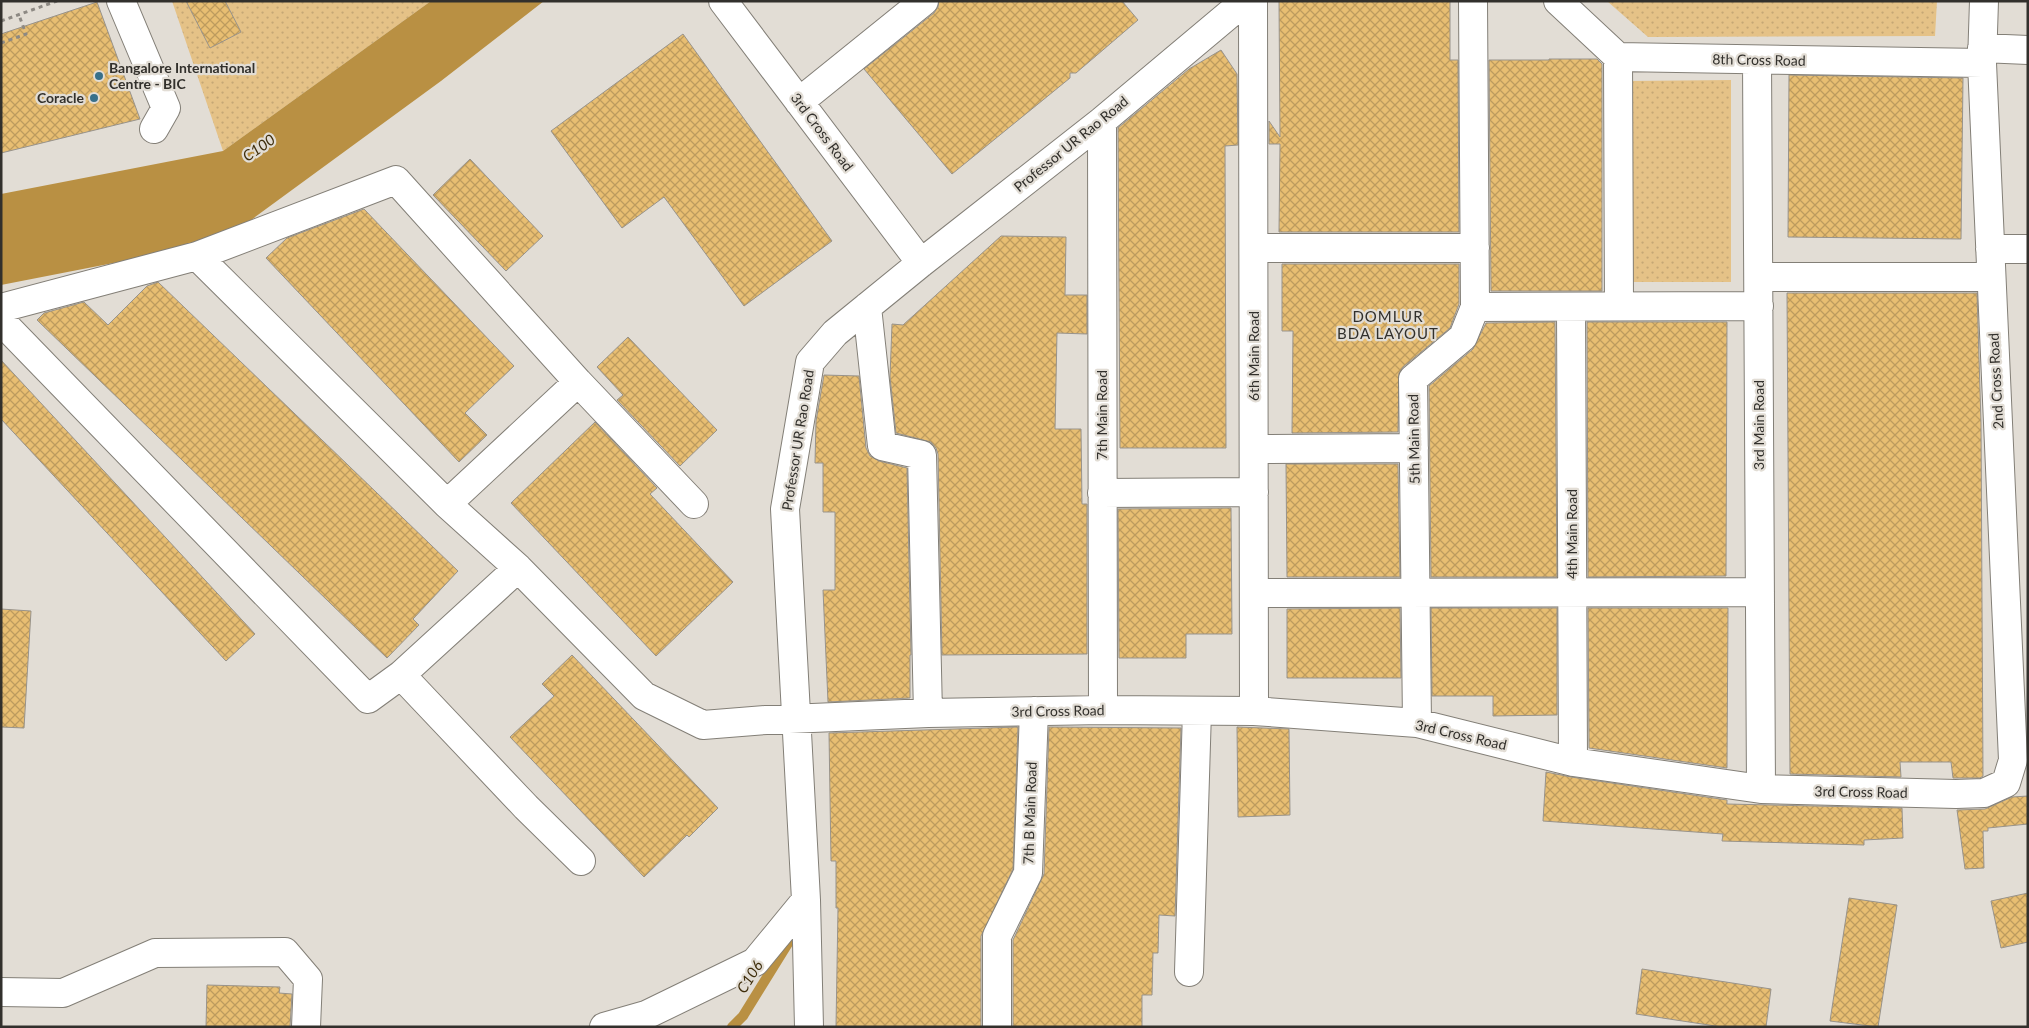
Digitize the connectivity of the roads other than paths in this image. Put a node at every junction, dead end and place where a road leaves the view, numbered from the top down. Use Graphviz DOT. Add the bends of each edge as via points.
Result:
graph roads {
  1 [pos="121,1"];
  2 [pos="722,1"];
  3 [pos="924,1"];
  4 [pos="1245,1"];
  5 [pos="1253,1"];
  6 [pos="1473,1"];
  7 [pos="1558,1"];
  8 [pos="1984,1"];
  9 [pos="2028,50"];
  10 [pos="1982,56"];
  11 [pos="1618,57"];
  12 [pos="1757,60"];
  13 [pos="799,102"];
  14 [pos="1102,121"];
  15 [pos="154,128"];
  16 [pos="1254,248"];
  17 [pos="1475,248"];
  18 [pos="1990,249"];
  19 [pos="2028,249"];
  20 [pos="197,256"];
  21 [pos="921,263"];
  22 [pos="1759,277"];
  23 [pos="1991,277"];
  24 [pos="1619,306"];
  25 [pos="1759,306"];
  26 [pos="1571,307"];
  27 [pos="1,308"];
  28 [pos="867,308"];
  29 [pos="1475,308"];
  30 [pos="1,322"];
  31 [pos="578,382"];
  32 [pos="1414,448"];
  33 [pos="1254,449"];
  34 [pos="1254,492"];
  35 [pos="1102,493"];
  36 [pos="447,504"];
  37 [pos="694,504"];
  38 [pos="518,568"];
  39 [pos="1572,592"];
  40 [pos="1760,592"];
  41 [pos="1254,593"];
  42 [pos="1415,593"];
  43 [pos="401,675"];
  44 [pos="1103,710"];
  45 [pos="1034,711"];
  46 [pos="1197,711"];
  47 [pos="1254,711"];
  48 [pos="928,713"];
  49 [pos="797,718"];
  50 [pos="1417,723"];
  51 [pos="2020,760"];
  52 [pos="1574,762"];
  53 [pos="1761,789"];
  54 [pos="581,861"];
  55 [pos="806,900"];
  56 [pos="1189,972"];
  57 [pos="1,992"];
  58 [pos="306,1027"];
  59 [pos="604,1027"];
  60 [pos="809,1027"];
  61 [pos="997,1027"];
  1 -- 15 [label="street" via="166,108"];
  2 -- 13 [label="street, 3rd Cross Road"];
  3 -- 13 [label="street"];
  4 -- 14 [label="street, Professor UR Rao Road"];
  5 -- 16 [label="street, 6th Main Road"];
  6 -- 17 [label="street, 5th Main Road"];
  7 -- 11 [label="street"];
  8 -- 10 [label="street, 2nd Cross Road"];
  9 -- 10 [label="street, 8th Cross Road"];
  10 -- 12 [label="street, 8th Cross Road"];
  10 -- 18 [label="street, 2nd Cross Road"];
  11 -- 12 [label="street, 8th Cross Road"];
  11 -- 24 [label="street"];
  12 -- 22 [label="street, 3rd Main Road"];
  13 -- 21 [label="street, 3rd Cross Road"];
  14 -- 21 [label="street, Professor UR Rao Road"];
  14 -- 35 [label="street, 7th Main Road"];
  16 -- 17 [label="street"];
  16 -- 33 [label="street, 6th Main Road"];
  17 -- 29 [label="street, 5th Main Road"];
  18 -- 19 [label="street"];
  18 -- 23 [label="street, 2nd Cross Road"];
  20 -- 27 [label="street"];
  20 -- 31 [label="street" via="396,180"];
  20 -- 36 [label="street, 3rd Cross Road"];
  21 -- 28 [label="street, Professor UR Rao Road"];
  22 -- 23 [label="street"];
  22 -- 25 [label="street, 3rd Main Road"];
  23 -- 51 [label="street, 2nd Cross Road"];
  24 -- 25 [label="street"];
  24 -- 26 [label="street"];
  25 -- 40 [label="street, 3rd Main Road"];
  26 -- 29 [label="street"];
  26 -- 39 [label="street, 4th Main Road"];
  28 -- 48 [label="street" via="882,446 922,455"];
  28 -- 49 [label="street, Professor UR Rao Road" via="835,333 810,362 785,509"];
  29 -- 32 [label="street, 5th Main Road" via="1463,337 1413,379"];
  30 -- 43 [label="street" via="368,699"];
  31 -- 36 [label="street"];
  31 -- 37 [label="street"];
  32 -- 33 [label="street"];
  32 -- 42 [label="street, 5th Main Road"];
  33 -- 34 [label="street, 6th Main Road"];
  34 -- 35 [label="street"];
  34 -- 41 [label="street, 6th Main Road"];
  35 -- 44 [label="street, 7th Main Road"];
  36 -- 38 [label="street, 3rd Cross Road"];
  38 -- 43 [label="street"];
  38 -- 49 [label="street, 3rd Cross Road" via="644,696 703,725"];
  39 -- 40 [label="street"];
  39 -- 42 [label="street"];
  39 -- 52 [label="street, 4th Main Road"];
  40 -- 53 [label="street, 3rd Main Road"];
  41 -- 42 [label="street"];
  41 -- 47 [label="street, 6th Main Road"];
  42 -- 50 [label="street, 5th Main Road"];
  43 -- 54 [label="street"];
  44 -- 45 [label="street, 3rd Cross Road"];
  44 -- 46 [label="street, 3rd Cross Road"];
  45 -- 48 [label="street, 3rd Cross Road"];
  45 -- 61 [label="street, 7th B Main Road" via="1028,873 996,936"];
  46 -- 47 [label="street, 3rd Cross Road"];
  46 -- 56 [label="street"];
  47 -- 50 [label="street, 3rd Cross Road"];
  48 -- 49 [label="street, 3rd Cross Road"];
  49 -- 55 [label="street, Professor UR Rao Road"];
  50 -- 52 [label="street, 3rd Cross Road"];
  51 -- 53 [label="street, 3rd Cross Road" via="2006,783 1984,792"];
  52 -- 53 [label="street, 3rd Cross Road"];
  55 -- 59 [label="street" via="755,962 646,1015"];
  55 -- 60 [label="street, Professor UR Rao Road"];
  57 -- 58 [label="street" via="63,993 155,953 285,952 308,979"];
}
